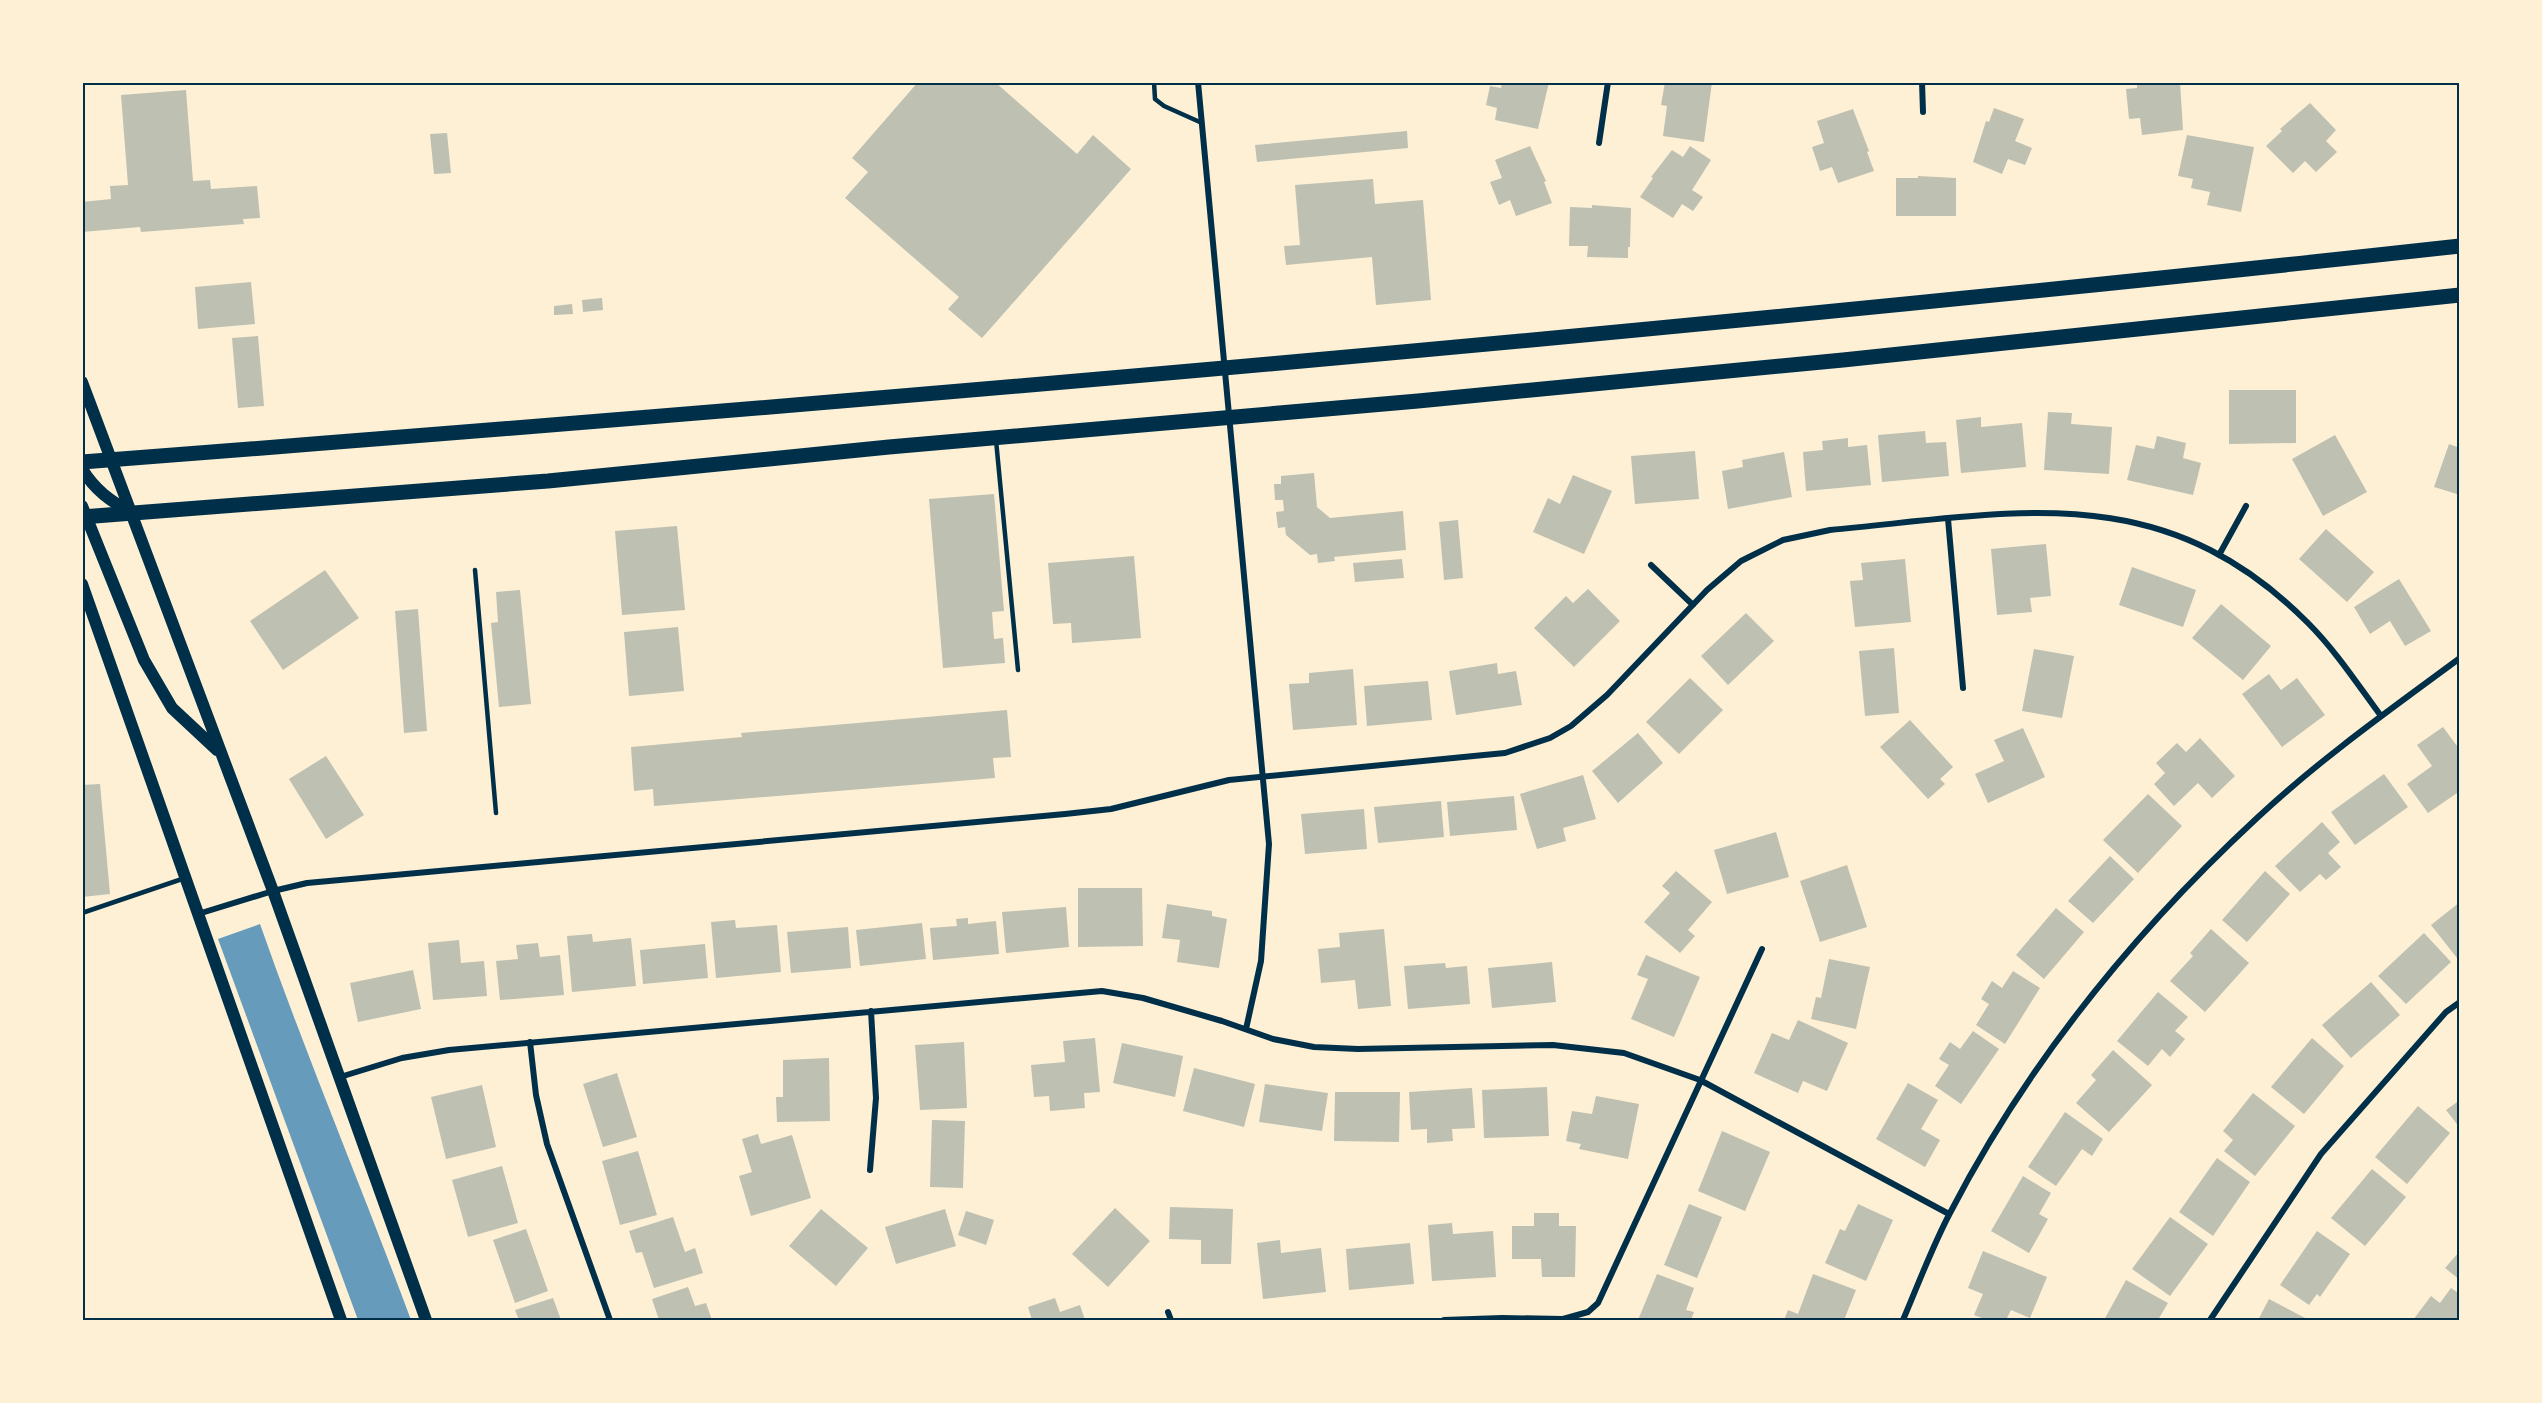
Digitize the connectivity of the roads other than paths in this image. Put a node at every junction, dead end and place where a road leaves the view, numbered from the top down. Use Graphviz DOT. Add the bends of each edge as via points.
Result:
graph roads {
  1 [pos="1154,82"];
  2 [pos="1198,82"];
  3 [pos="1608,82"];
  4 [pos="1922,82"];
  5 [pos="1923,112"];
  6 [pos="1202,123"];
  7 [pos="1599,143"];
  8 [pos="2460,246"];
  9 [pos="2460,295"];
  10 [pos="1224,369"];
  11 [pos="82,382"];
  12 [pos="1229,416"];
  13 [pos="995,438"];
  14 [pos="112,460"];
  15 [pos="82,462"];
  16 [pos="82,469"];
  17 [pos="2246,506"];
  18 [pos="84,513"];
  19 [pos="132,513"];
  20 [pos="1948,519"];
  21 [pos="2219,555"];
  22 [pos="1651,566"];
  23 [pos="475,570"];
  24 [pos="82,584"];
  25 [pos="1693,605"];
  26 [pos="2460,658"];
  27 [pos="1018,670"];
  28 [pos="1963,688"];
  29 [pos="2381,716"];
  30 [pos="220,753"];
  31 [pos="1263,776"];
  32 [pos="496,813"];
  33 [pos="185,878"];
  34 [pos="273,891"];
  35 [pos="82,913"];
  36 [pos="197,914"];
  37 [pos="1762,949"];
  38 [pos="2460,1002"];
  39 [pos="871,1011"];
  40 [pos="1246,1029"];
  41 [pos="530,1042"];
  42 [pos="340,1077"];
  43 [pos="1700,1080"];
  44 [pos="870,1170"];
  45 [pos="1950,1214"];
  46 [pos="1168,1312"];
  47 [pos="341,1320"];
  48 [pos="426,1320"];
  49 [pos="610,1320"];
  50 [pos="1171,1320"];
  51 [pos="1444,1320"];
  52 [pos="1903,1320"];
  53 [pos="2210,1320"];
  1 -- 6 [label="lane" via="1155,99"];
  2 -- 6 [label="street"];
  3 -- 7 [label="street"];
  4 -- 5 [label="street"];
  6 -- 10 [label="street"];
  8 -- 10 [label="main road" via="1861,309"];
  9 -- 12 [label="main road" via="1831,361"];
  10 -- 12 [label="street"];
  10 -- 14 [label="main road"];
  11 -- 14 [label="main road"];
  12 -- 13 [label="main road"];
  12 -- 31 [label="street"];
  13 -- 19 [label="main road" via="548,481"];
  13 -- 27 [label="lane"];
  14 -- 15 [label="main road"];
  14 -- 19 [label="main road"];
  16 -- 19 [label="main road" via="103,495"];
  17 -- 21 [label="street"];
  18 -- 19 [label="main road"];
  18 -- 30 [label="main road" via="144,660 172,708"];
  19 -- 30 [label="main road"];
  20 -- 21 [label="street" via="2041,511 2096,514 2150,525"];
  20 -- 25 [label="street" via="1830,530 1784,540 1741,561"];
  20 -- 28 [label="street"];
  21 -- 29 [label="street" via="2265,585 2310,624"];
  22 -- 25 [label="street"];
  23 -- 32 [label="lane"];
  24 -- 33 [label="main road"];
  25 -- 31 [label="street" via="1607,696 1550,738 1504,753"];
  26 -- 29 [label="street"];
  29 -- 45 [label="street" via="2258,817 2129,950 2027,1086"];
  30 -- 34 [label="main road"];
  31 -- 34 [label="street" via="1111,809 327,881"];
  31 -- 40 [label="street" via="1269,844 1261,961"];
  33 -- 35 [label="lane"];
  33 -- 36 [label="main road"];
  34 -- 36 [label="street"];
  34 -- 42 [label="main road"];
  36 -- 47 [label="main road"];
  37 -- 43 [label="street"];
  38 -- 53 [label="street" via="2446,1012 2321,1154"];
  39 -- 40 [label="street" via="1102,992 1143,998"];
  39 -- 41 [label="street"];
  39 -- 44 [label="street" via="876,1098"];
  40 -- 43 [label="street" via="1292,1044 1336,1049 1576,1046 1632,1055"];
  41 -- 42 [label="street" via="426,1053"];
  41 -- 49 [label="street" via="547,1144"];
  42 -- 48 [label="main road"];
  43 -- 45 [label="street"];
  43 -- 51 [label="street" via="1598,1304 1588,1312 1563,1319"];
  45 -- 52 [label="street"];
  46 -- 50 [label="street"];
}
